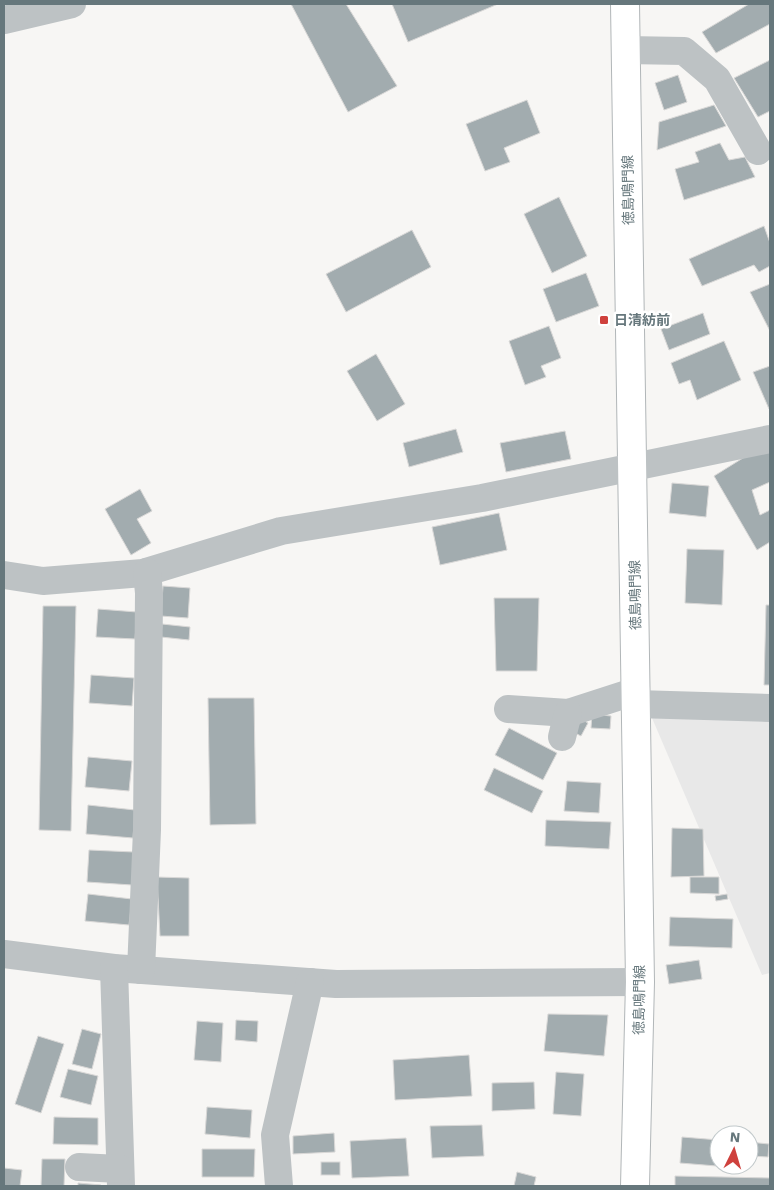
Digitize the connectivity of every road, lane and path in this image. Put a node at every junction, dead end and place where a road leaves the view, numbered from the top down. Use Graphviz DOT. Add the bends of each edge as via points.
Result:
graph roads {
  1 [pos="72,4"];
  2 [pos="625,4"];
  3 [pos="4,20"];
  4 [pos="626,50"];
  5 [pos="758,150"];
  6 [pos="770,439"];
  7 [pos="633,468"];
  8 [pos="147,572"];
  9 [pos="4,575"];
  10 [pos="636,698"];
  11 [pos="770,708"];
  12 [pos="508,710"];
  13 [pos="4,954"];
  14 [pos="114,968"];
  15 [pos="141,970"];
  16 [pos="310,982"];
  17 [pos="640,982"];
  18 [pos="79,1167"];
  19 [pos="120,1178"];
  20 [pos="278,1186"];
  21 [pos="635,1186"];
  1 -- 3 [label="street"];
  2 -- 4 [label="main road, 徳島鳴門線"];
  4 -- 5 [label="street" via="684,51 716,79"];
  4 -- 7 [label="main road, 徳島鳴門線"];
  6 -- 7 [label="street"];
  7 -- 8 [label="street" via="482,498 281,531"];
  7 -- 10 [label="main road, 徳島鳴門線"];
  8 -- 9 [label="street" via="43,581"];
  8 -- 15 [label="street" via="150,593 147,830"];
  10 -- 11 [label="street"];
  10 -- 12 [label="street" via="565,725"];
  10 -- 17 [label="main road, 徳島鳴門線"];
  13 -- 14 [label="street"];
  14 -- 15 [label="street"];
  14 -- 19 [label="street"];
  15 -- 16 [label="street"];
  16 -- 17 [label="street"];
  16 -- 20 [label="street" via="275,1135"];
  17 -- 21 [label="main road, 徳島鳴門線"];
  18 -- 19 [label="street"];
}
